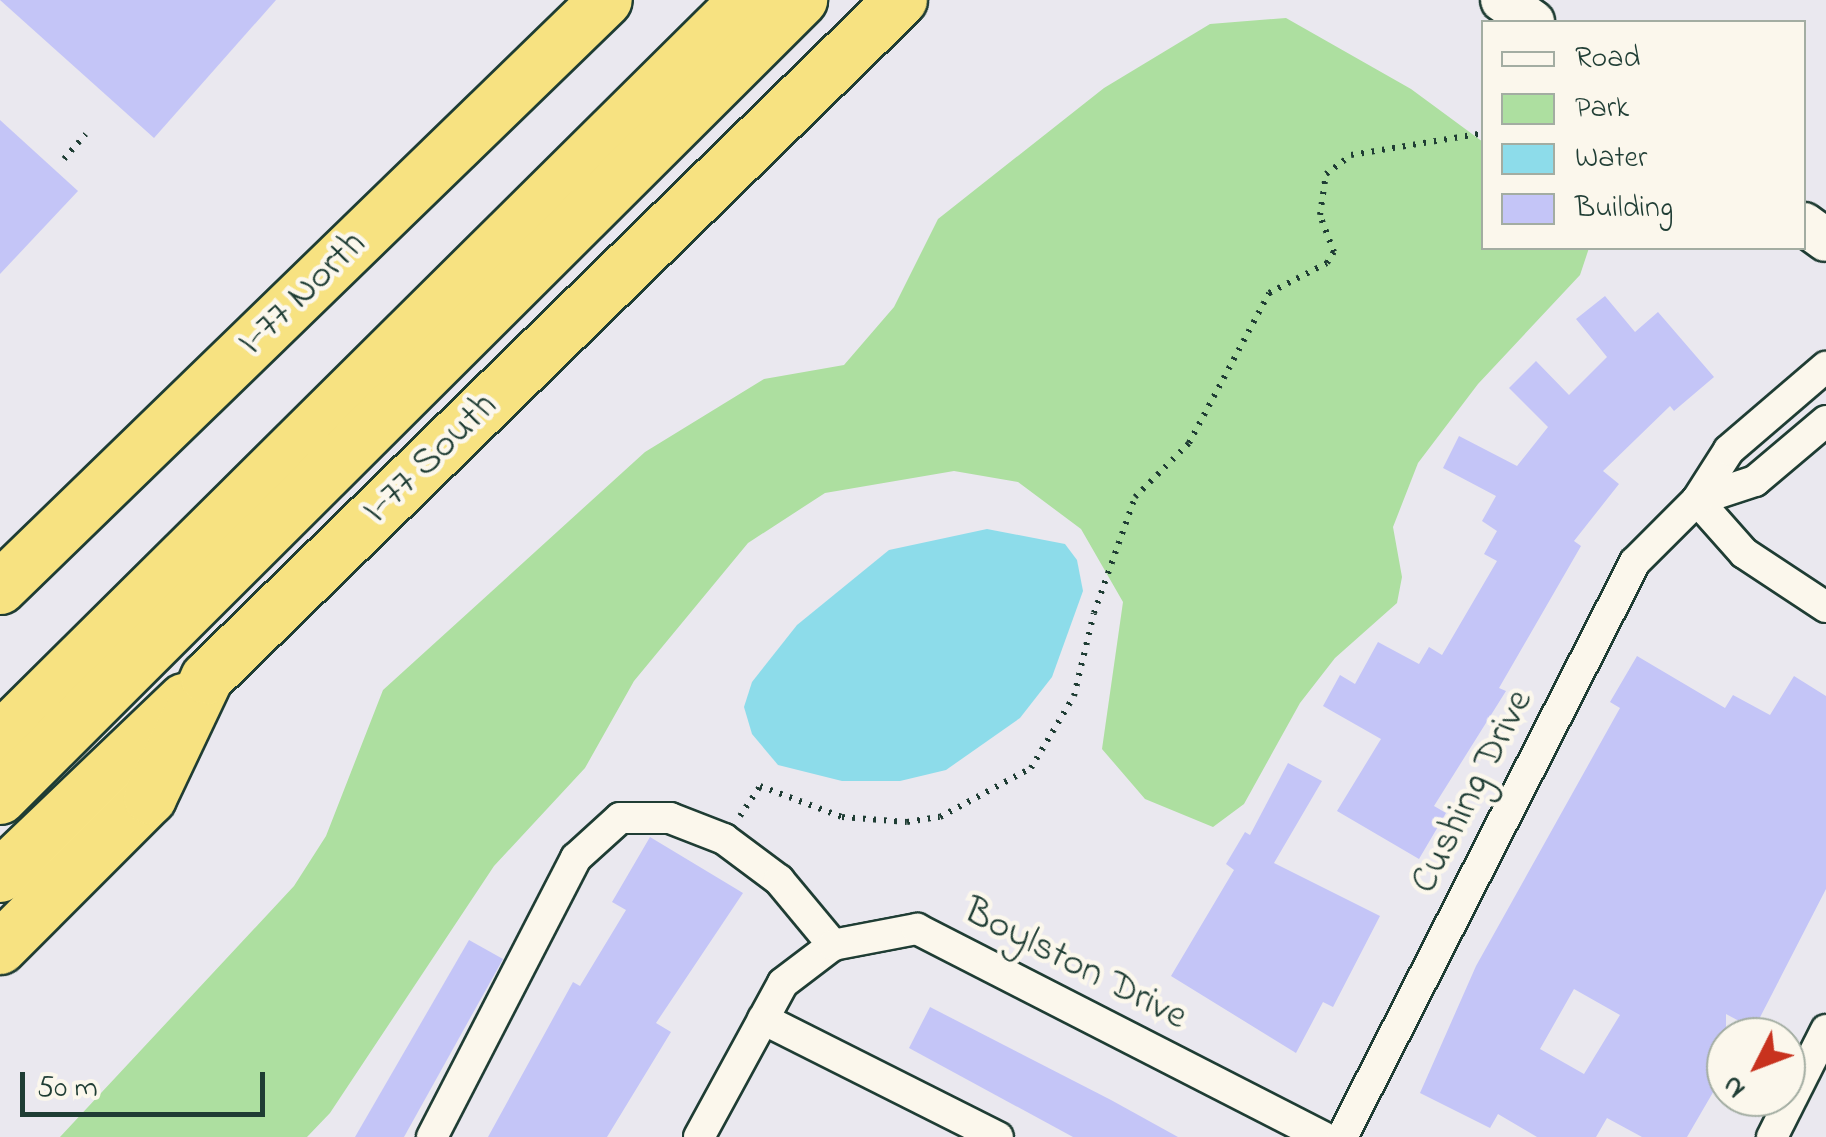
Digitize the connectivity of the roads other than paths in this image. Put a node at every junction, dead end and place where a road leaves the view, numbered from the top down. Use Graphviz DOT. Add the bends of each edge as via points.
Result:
graph roads {
  1 [pos="606,0"];
  2 [pos="746,0"];
  3 [pos="801,0"];
  4 [pos="902,0"];
  5 [pos="1502,0"];
  6 [pos="1530,20"];
  7 [pos="1826,368"];
  8 [pos="1826,422"];
  9 [pos="1697,500"];
  10 [pos="2,591"];
  11 [pos="1826,606"];
  12 [pos="207,678"];
  13 [pos="0,739"];
  14 [pos="0,798"];
  15 [pos="0,876"];
  16 [pos="832,946"];
  17 [pos="0,948"];
  18 [pos="763,1019"];
  19 [pos="1826,1030"];
  20 [pos="432,1137"];
  21 [pos="699,1137"];
  22 [pos="998,1137"];
  23 [pos="1324,1137"];
  24 [pos="1342,1137"];
  25 [pos="1772,1137"];
  1 -- 10 [label="highway, I-77 North"];
  2 -- 13 [label="highway"];
  3 -- 14 [label="highway"];
  4 -- 12 [label="highway, I-77 South"];
  5 -- 6 [label="main road"];
  7 -- 9 [label="street, Cushing Drive" via="1729,450"];
  8 -- 9 [label="street, Cushing Drive" via="1755,481"];
  9 -- 11 [label="street" via="1744,553"];
  9 -- 24 [label="street, Cushing Drive" via="1635,562"];
  12 -- 15 [label="highway"];
  12 -- 17 [label="highway, I-77 South" via="150,798"];
  16 -- 18 [label="street, Boylston Drive" via="783,983"];
  16 -- 20 [label="street" via="779,880 724,840 670,818 620,818 576,858"];
  16 -- 23 [label="street, Boylston Drive" via="917,929"];
  18 -- 21 [label="street, Boylston Drive"];
  18 -- 22 [label="street"];
  19 -- 25 [label="street"];
}
